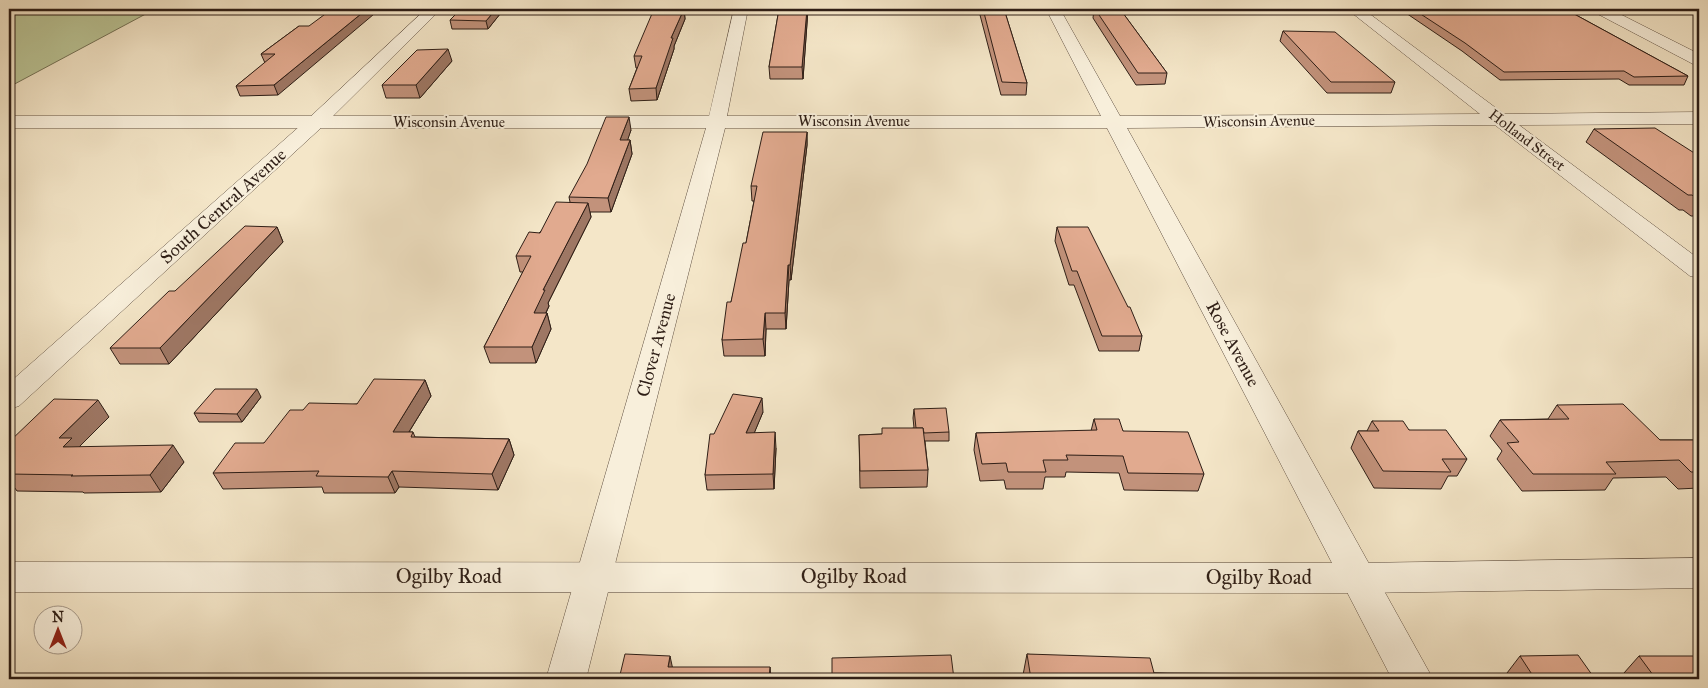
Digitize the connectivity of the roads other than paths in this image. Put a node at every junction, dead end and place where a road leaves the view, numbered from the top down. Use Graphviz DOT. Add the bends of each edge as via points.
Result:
graph roads {
  1 [pos="434,9"];
  2 [pos="741,9"];
  3 [pos="1053,9"];
  4 [pos="1354,9"];
  5 [pos="1599,9"];
  6 [pos="1699,60"];
  7 [pos="1498,118"];
  8 [pos="1699,118"];
  9 [pos="716,121"];
  10 [pos="9,122"];
  11 [pos="316,122"];
  12 [pos="1115,122"];
  13 [pos="1699,271"];
  14 [pos="9,399"];
  15 [pos="1699,573"];
  16 [pos="593,576"];
  17 [pos="9,577"];
  18 [pos="1358,578"];
  19 [pos="566,679"];
  20 [pos="1413,679"];
  1 -- 11 [label="street, South Central Avenue"];
  2 -- 9 [label="street, Clover Avenue"];
  3 -- 12 [label="street, Rose Avenue"];
  4 -- 7 [label="street, Holland Street"];
  5 -- 6 [label="street"];
  7 -- 8 [label="street, Wisconsin Avenue"];
  7 -- 12 [label="street, Wisconsin Avenue"];
  7 -- 13 [label="street, Holland Street"];
  9 -- 11 [label="street, Wisconsin Avenue"];
  9 -- 12 [label="street, Wisconsin Avenue"];
  9 -- 16 [label="street, Clover Avenue"];
  10 -- 11 [label="street, Wisconsin Avenue"];
  11 -- 14 [label="street, South Central Avenue"];
  12 -- 18 [label="street, Rose Avenue"];
  15 -- 18 [label="street, Ogilby Road"];
  16 -- 17 [label="street, Ogilby Road"];
  16 -- 18 [label="street, Ogilby Road"];
  16 -- 19 [label="street, Clover Avenue"];
  18 -- 20 [label="street, Rose Avenue"];
}
